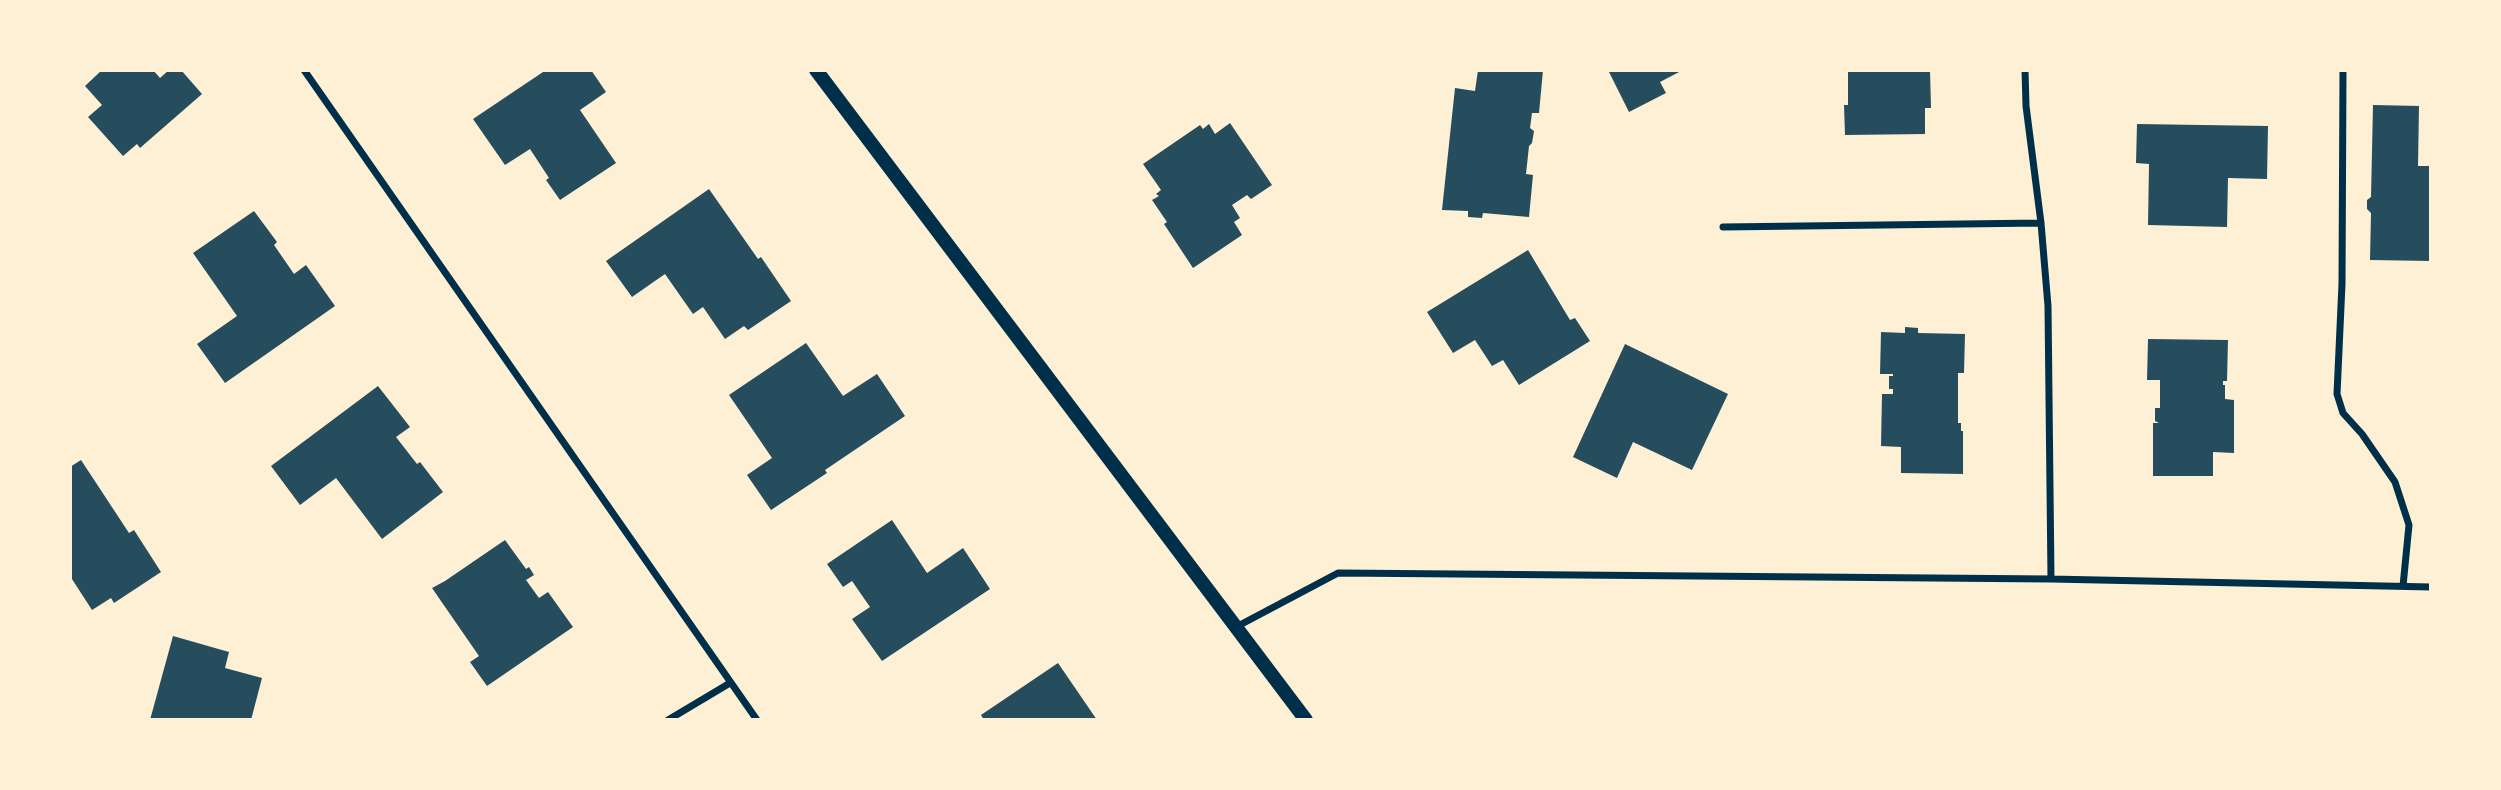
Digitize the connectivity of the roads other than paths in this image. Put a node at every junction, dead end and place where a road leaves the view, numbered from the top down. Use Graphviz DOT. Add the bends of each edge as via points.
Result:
graph roads {
  1 [pos="303,70"];
  2 [pos="816,70"];
  3 [pos="2025,70"];
  4 [pos="2343,70"];
  5 [pos="2041,223"];
  6 [pos="1723,227"];
  7 [pos="2051,579"];
  8 [pos="2403,586"];
  9 [pos="2431,587"];
  10 [pos="1236,627"];
  11 [pos="730,682"];
  12 [pos="668,720"];
  13 [pos="758,720"];
  14 [pos="1306,720"];
  1 -- 11 [label="street"];
  2 -- 10 [label="main road"];
  3 -- 5 [label="street"];
  4 -- 8 [label="street" via="2337,394 2343,413 2395,482 2409,525"];
  5 -- 6 [label="street"];
  5 -- 7 [label="street" via="2048,306"];
  7 -- 8 [label="street"];
  7 -- 10 [label="street" via="1338,572"];
  8 -- 9 [label="street"];
  10 -- 14 [label="main road"];
  11 -- 12 [label="street"];
  11 -- 13 [label="street"];
}
